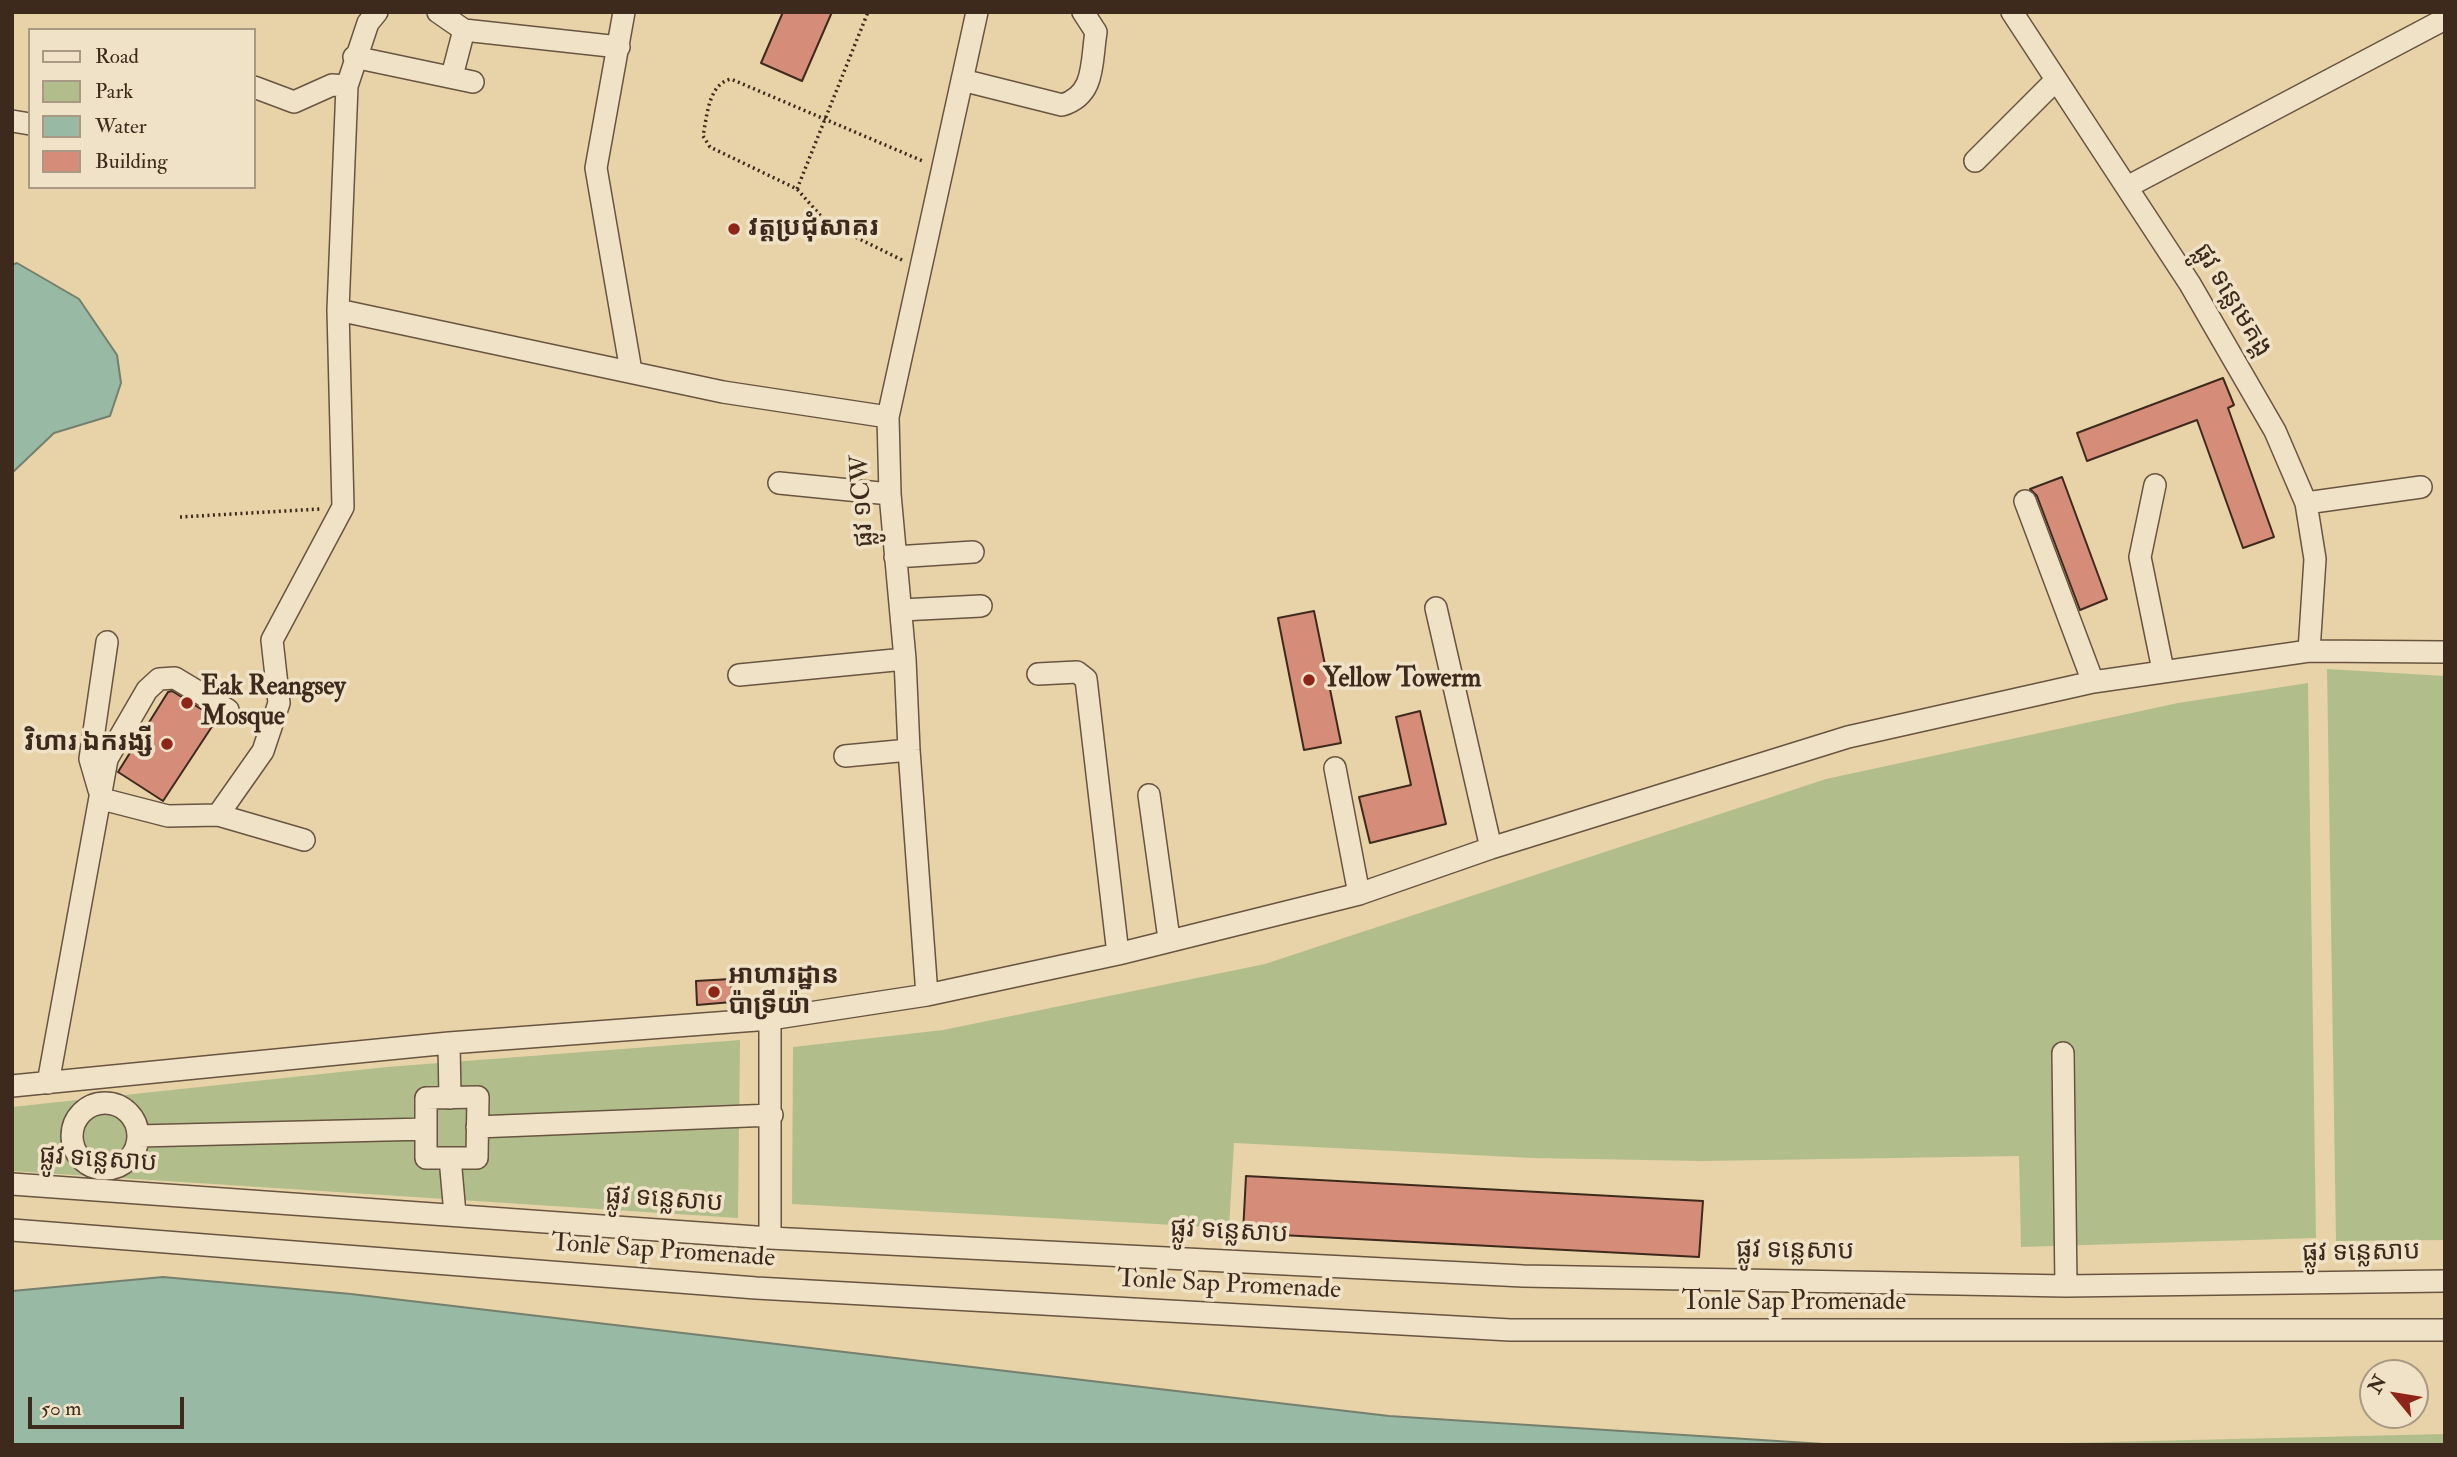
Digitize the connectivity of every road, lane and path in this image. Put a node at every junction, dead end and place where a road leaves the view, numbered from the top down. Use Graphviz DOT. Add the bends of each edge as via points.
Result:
graph roads {
  1 [pos="377,12"];
  2 [pos="438,12"];
  3 [pos="624,12"];
  4 [pos="868,12"];
  5 [pos="977,12"];
  6 [pos="1083,12"];
  7 [pos="2012,12"];
  8 [pos="2445,19"];
  9 [pos="464,30"];
  10 [pos="619,47"];
  11 [pos="354,57"];
  12 [pos="452,76"];
  13 [pos="962,80"];
  14 [pos="2056,80"];
  15 [pos="473,82"];
  16 [pos="347,86"];
  17 [pos="256,88"];
  18 [pos="825,118"];
  19 [pos="1975,161"];
  20 [pos="943,170"];
  21 [pos="2127,187"];
  22 [pos="797,189"];
  23 [pos="921,270"];
  24 [pos="338,310"];
  25 [pos="631,371"];
  26 [pos="888,417"];
  27 [pos="779,483"];
  28 [pos="2155,485"];
  29 [pos="2421,487"];
  30 [pos="890,494"];
  31 [pos="2025,500"];
  32 [pos="2306,503"];
  33 [pos="343,507"];
  34 [pos="180,517"];
  35 [pos="974,552"];
  36 [pos="895,556"];
  37 [pos="981,607"];
  38 [pos="1436,608"];
  39 [pos="901,610"];
  40 [pos="107,642"];
  41 [pos="2309,651"];
  42 [pos="2445,652"];
  43 [pos="905,659"];
  44 [pos="2163,670"];
  45 [pos="1038,674"];
  46 [pos="739,675"];
  47 [pos="2093,682"];
  48 [pos="228,710"];
  49 [pos="909,750"];
  50 [pos="845,756"];
  51 [pos="1335,768"];
  52 [pos="1149,795"];
  53 [pos="102,799"];
  54 [pos="218,816"];
  55 [pos="303,840"];
  56 [pos="1491,848"];
  57 [pos="1359,894"];
  58 [pos="1169,939"];
  59 [pos="1118,954"];
  60 [pos="927,995"];
  61 [pos="770,1019"];
  62 [pos="449,1043"];
  63 [pos="2063,1053"];
  64 [pos="101,1076"];
  65 [pos="48,1083"];
  66 [pos="12,1086"];
  67 [pos="450,1098"];
  68 [pos="103,1103"];
  69 [pos="772,1115"];
  70 [pos="477,1127"];
  71 [pos="426,1129"];
  72 [pos="138,1136"];
  73 [pos="450,1158"];
  74 [pos="103,1179"];
  75 [pos="12,1184"];
  76 [pos="455,1214"];
  77 [pos="12,1230"];
  78 [pos="770,1238"];
  79 [pos="2445,1281"];
  80 [pos="2066,1286"];
  81 [pos="2445,1330"];
  1 -- 11 [label="street"];
  2 -- 9 [label="street"];
  3 -- 10 [label="street"];
  4 -- 18 [label="path"];
  5 -- 13 [label="street, ផ្លូវ ១CW"];
  6 -- 13 [label="street" via="1096,32 1087,88 1077,100 1062,105"];
  7 -- 14 [label="street, ផ្លូវ ទន្លេមេគង្គ"];
  8 -- 21 [label="street"];
  9 -- 10 [label="street"];
  9 -- 12 [label="street"];
  10 -- 25 [label="street" via="596,168"];
  11 -- 12 [label="street"];
  11 -- 16 [label="street"];
  12 -- 15 [label="street"];
  13 -- 20 [label="street, ផ្លូវ ១CW"];
  14 -- 19 [label="street"];
  14 -- 21 [label="street, ផ្លូវ ទន្លេមេគង្គ"];
  16 -- 17 [label="street" via="332,85 295,102"];
  16 -- 24 [label="street"];
  18 -- 20 [label="path"];
  18 -- 22 [label="path"];
  18 -- 22 [label="path" via="731,79 714,92 703,136 710,147"];
  20 -- 23 [label="street, ផ្លូវ ១CW"];
  21 -- 32 [label="street, ផ្លូវ ទន្លេមេគង្គ" via="2190,284 2275,431"];
  22 -- 23 [label="path" via="827,223"];
  23 -- 26 [label="street, ផ្លូវ ១CW"];
  24 -- 25 [label="street"];
  24 -- 33 [label="street"];
  25 -- 26 [label="street" via="723,392"];
  26 -- 30 [label="street, ផ្លូវ ១CW"];
  27 -- 30 [label="street"];
  28 -- 44 [label="street" via="2140,557"];
  29 -- 32 [label="street"];
  30 -- 36 [label="street, ផ្លូវ ១CW"];
  31 -- 47 [label="street"];
  32 -- 41 [label="street, ផ្លូវ ទន្លេមេគង្គ" via="2315,559"];
  33 -- 34 [label="path"];
  33 -- 54 [label="street" via="272,640 279,703 263,751"];
  35 -- 36 [label="street"];
  36 -- 39 [label="street, ផ្លូវ ១CW"];
  37 -- 39 [label="street"];
  38 -- 56 [label="street"];
  39 -- 43 [label="street, ផ្លូវ ១CW"];
  40 -- 53 [label="street" via="90,759"];
  41 -- 42 [label="street"];
  41 -- 44 [label="street"];
  43 -- 46 [label="street"];
  43 -- 49 [label="street, ផ្លូវ ១CW"];
  44 -- 47 [label="street"];
  45 -- 59 [label="street" via="1077,672 1086,679"];
  47 -- 56 [label="street" via="1848,737"];
  48 -- 53 [label="street" via="174,678 159,679 147,690 107,759"];
  49 -- 50 [label="street"];
  49 -- 60 [label="street, ផ្លូវ ១CW"];
  51 -- 57 [label="street"];
  52 -- 58 [label="street"];
  53 -- 54 [label="street" via="168,816"];
  53 -- 65 [label="street"];
  54 -- 55 [label="street"];
  56 -- 57 [label="street"];
  57 -- 58 [label="street"];
  58 -- 59 [label="street"];
  59 -- 60 [label="street"];
  60 -- 61 [label="street"];
  61 -- 62 [label="street"];
  61 -- 69 [label="street"];
  62 -- 64 [label="street"];
  62 -- 67 [label="street"];
  63 -- 80 [label="street"];
  64 -- 65 [label="street"];
  64 -- 68 [label="street"];
  65 -- 66 [label="street"];
  67 -- 70 [label="street" via="478,1097"];
  67 -- 71 [label="street" via="426,1098"];
  68 -- 72 [label="street" via="118,1105 129,1113"];
  68 -- 74 [label="street" via="83,1110 71,1135 79,1156"];
  69 -- 70 [label="street"];
  69 -- 78 [label="street"];
  70 -- 73 [label="street" via="477,1158"];
  71 -- 72 [label="street"];
  71 -- 73 [label="street" via="426,1158"];
  72 -- 74 [label="street" via="131,1156"];
  73 -- 76 [label="street"];
  74 -- 75 [label="street, ផ្លូវ ទន្លេសាប"];
  74 -- 76 [label="street, ផ្លូវ ទន្លេសាប"];
  76 -- 78 [label="street, ផ្លូវ ទន្លេសាប"];
  77 -- 81 [label="street, Tonle Sap Promenade" via="756,1288 1510,1330"];
  78 -- 80 [label="street, ផ្លូវ ទន្លេសាប" via="1523,1276"];
  79 -- 80 [label="street, ផ្លូវ ទន្លេសាប"];
}
